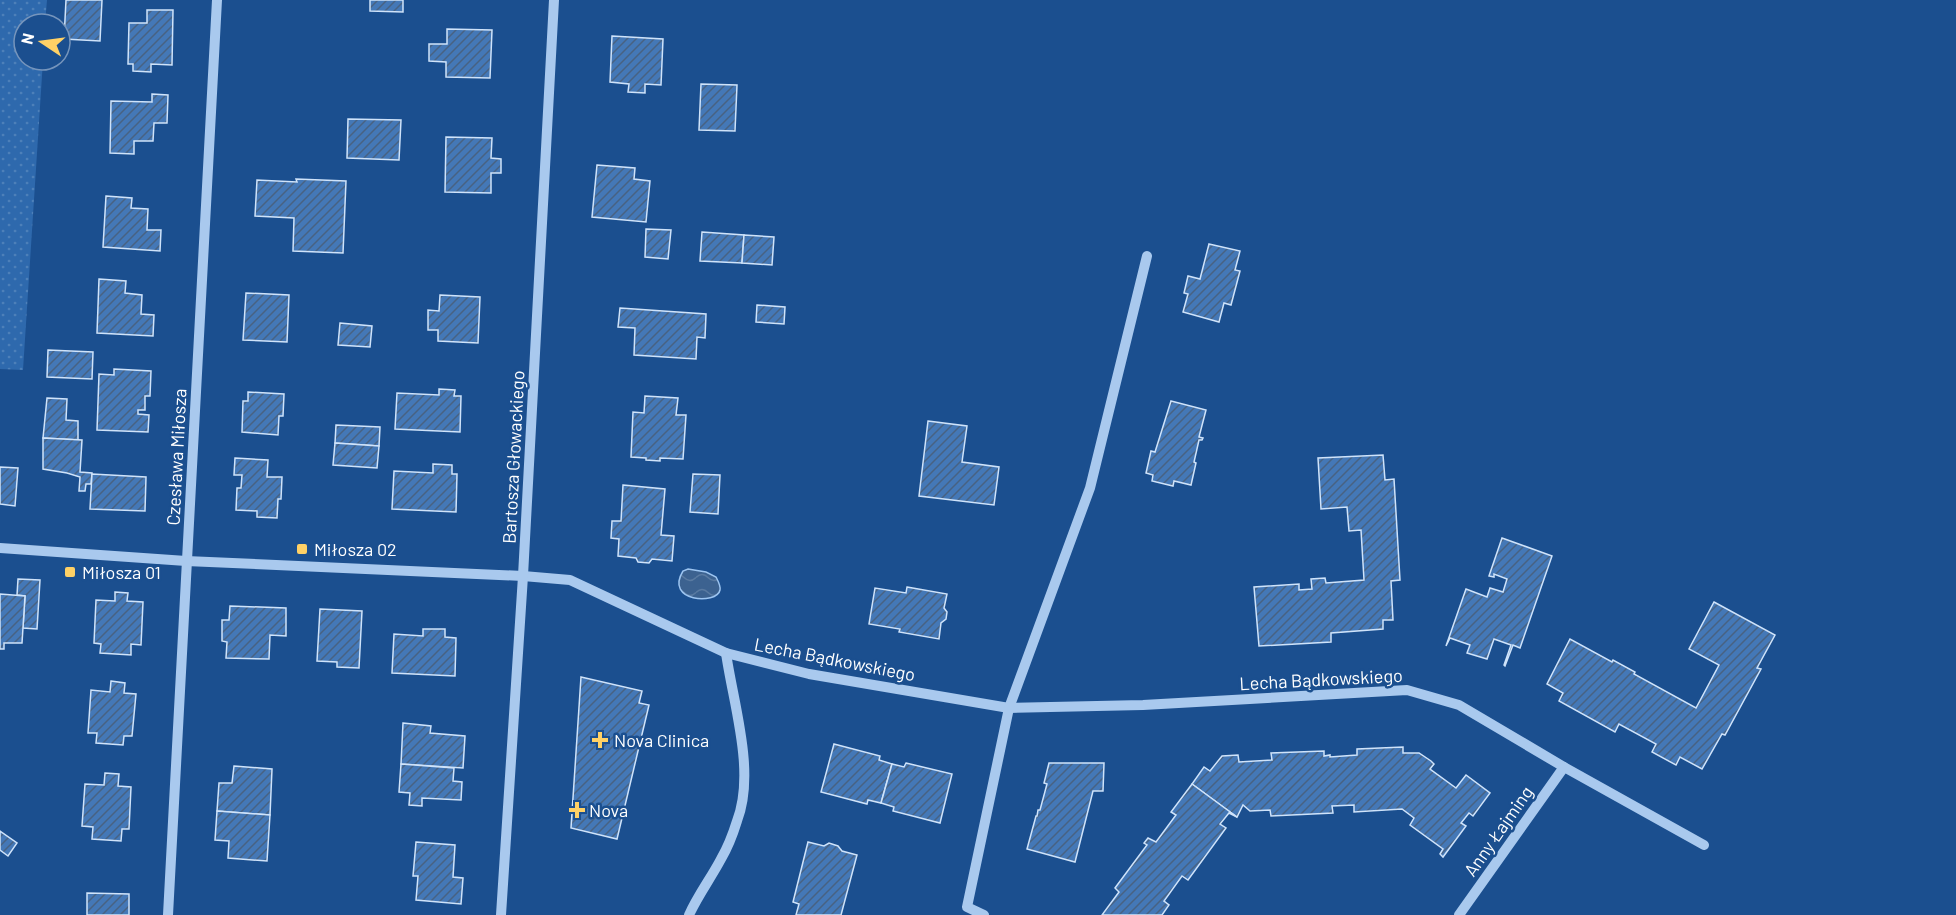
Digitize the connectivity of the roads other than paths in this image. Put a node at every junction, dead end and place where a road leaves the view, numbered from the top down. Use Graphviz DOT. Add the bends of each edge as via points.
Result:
graph roads {
  1 [pos="217,0"];
  2 [pos="554,0"];
  3 [pos="1147,256"];
  4 [pos="0,548"];
  5 [pos="186,561"];
  6 [pos="523,576"];
  7 [pos="726,653"];
  8 [pos="1009,708"];
  9 [pos="1564,767"];
  10 [pos="1704,845"];
  11 [pos="168,915"];
  12 [pos="501,915"];
  13 [pos="689,915"];
  14 [pos="984,915"];
  15 [pos="1459,915"];
  1 -- 5 [label="street, Czesława Miłosza"];
  2 -- 6 [label="street, Bartosza Głowackiego"];
  3 -- 8 [label="street" via="1090,488"];
  4 -- 5 [label="street, Lecha Bądkowskiego"];
  5 -- 6 [label="street, Lecha Bądkowskiego"];
  5 -- 11 [label="street, Czesława Miłosza"];
  6 -- 7 [label="street, Lecha Bądkowskiego" via="570,580"];
  6 -- 12 [label="street, Bartosza Głowackiego"];
  7 -- 8 [label="street, Lecha Bądkowskiego" via="808,674"];
  7 -- 13 [label="street, Lecha Bądkowskiego" via="745,778 739,818 722,858"];
  8 -- 9 [label="street, Lecha Bądkowskiego" via="1143,705 1407,690 1459,705"];
  8 -- 14 [label="street" via="967,907"];
  9 -- 10 [label="street, Lecha Bądkowskiego"];
  9 -- 15 [label="street, Anny Łajming"];
}
